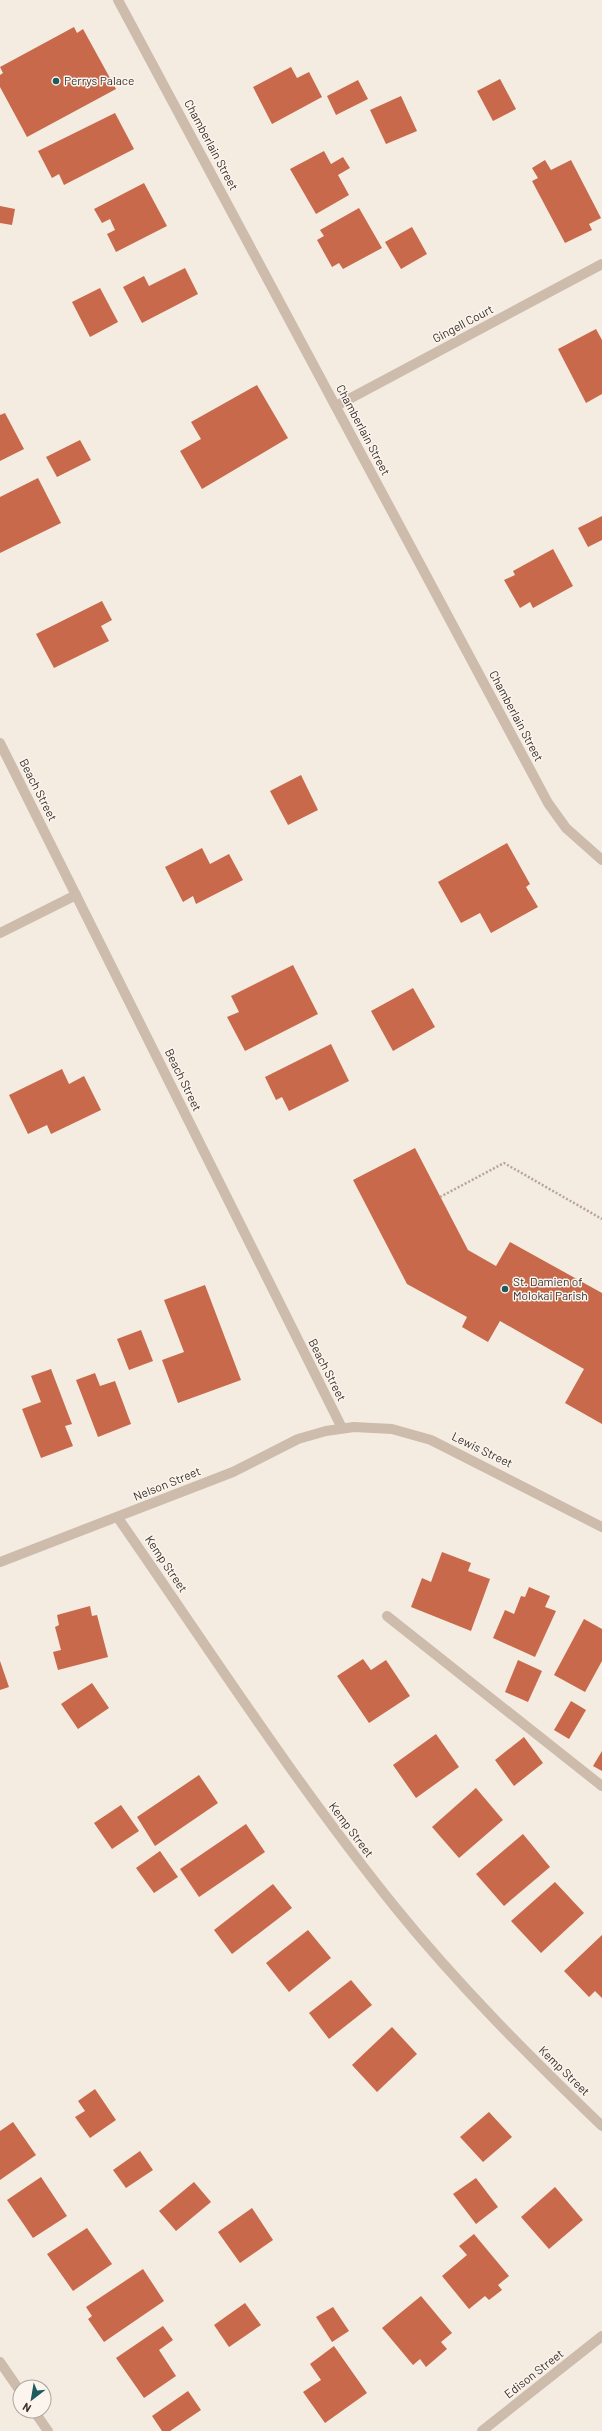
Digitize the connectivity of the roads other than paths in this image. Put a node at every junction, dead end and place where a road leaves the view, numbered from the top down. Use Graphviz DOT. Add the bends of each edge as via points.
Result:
graph roads {
  1 [pos="118,0"];
  2 [pos="602,264"];
  3 [pos="336,406"];
  4 [pos="0,743"];
  5 [pos="602,860"];
  6 [pos="76,895"];
  7 [pos="0,934"];
  8 [pos="342,1428"];
  9 [pos="118,1518"];
  10 [pos="602,1527"];
  11 [pos="0,1562"];
  12 [pos="386,1616"];
  13 [pos="602,1786"];
  14 [pos="602,2126"];
  15 [pos="602,2336"];
  16 [pos="0,2362"];
  17 [pos="12,2379"];
  18 [pos="40,2419"];
  19 [pos="48,2431"];
  20 [pos="482,2431"];
  1 -- 3 [label="street, Chamberlain Street"];
  2 -- 3 [label="street, Gingell Court"];
  3 -- 5 [label="street, Chamberlain Street" via="548,803 566,828"];
  4 -- 6 [label="street, Beach Street"];
  6 -- 7 [label="street"];
  6 -- 8 [label="street, Beach Street"];
  8 -- 9 [label="street, Nelson Street" via="298,1440 233,1472"];
  8 -- 10 [label="street, Lewis Street" via="379,1427 425,1437"];
  9 -- 11 [label="street, Nelson Street"];
  9 -- 14 [label="street, Kemp Street" via="279,1753 375,1883 474,1998"];
  12 -- 13 [label="street"];
  15 -- 20 [label="street, Edison Street"];
  16 -- 17 [label="street"];
  18 -- 19 [label="street"];
}
